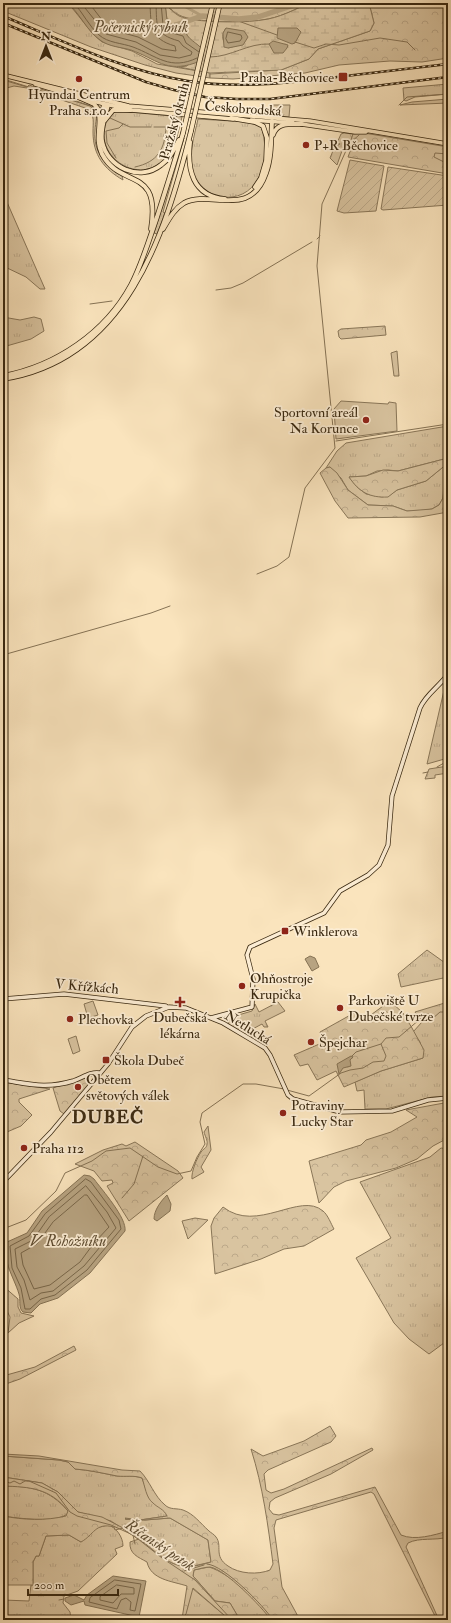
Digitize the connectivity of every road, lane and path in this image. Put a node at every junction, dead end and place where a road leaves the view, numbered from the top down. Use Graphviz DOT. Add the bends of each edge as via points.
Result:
graph roads {
  1 [pos="213,3"];
  2 [pos="220,3"];
  3 [pos="3,74"];
  4 [pos="24,80"];
  5 [pos="78,97"];
  6 [pos="106,103"];
  7 [pos="131,110"];
  8 [pos="231,118"];
  9 [pos="271,119"];
  10 [pos="302,124"];
  11 [pos="369,131"];
  12 [pos="101,132"];
  13 [pos="182,135"];
  14 [pos="98,136"];
  15 [pos="190,138"];
  16 [pos="448,144"];
  17 [pos="270,149"];
  18 [pos="266,164"];
  19 [pos="159,236"];
  20 [pos="148,242"];
  21 [pos="66,354"];
  22 [pos="59,358"];
  23 [pos="3,376"];
  24 [pos="3,380"];
  25 [pos="448,674"];
  26 [pos="3,999"];
  27 [pos="169,1007"];
  28 [pos="211,1018"];
  29 [pos="100,1074"];
  30 [pos="3,1080"];
  31 [pos="448,1098"];
  32 [pos="3,1182"];
  1 -- 13 [label="highway, Pražský okruh, bridge"];
  2 -- 15 [label="highway, Pražský okruh, bridge"];
  3 -- 4 [label="main road, Českobrodská"];
  4 -- 5 [label="main road, Českobrodská"];
  4 -- 6 [label="main road, Českobrodská"];
  5 -- 6 [label="main road, Českobrodská"];
  5 -- 14 [label="highway" via="97,108"];
  6 -- 7 [label="main road, Českobrodská"];
  6 -- 9 [label="main road, Českobrodská"];
  6 -- 12 [label="highway"];
  6 -- 14 [label="highway"];
  7 -- 8 [label="main road, Českobrodská"];
  7 -- 12 [label="highway" via="111,111"];
  8 -- 9 [label="main road, Českobrodská"];
  8 -- 18 [label="highway" via="263,126 267,138"];
  9 -- 10 [label="main road, Českobrodská"];
  9 -- 11 [label="main road, Českobrodská" via="310,121"];
  9 -- 17 [label="highway"];
  9 -- 18 [label="highway"];
  10 -- 11 [label="main road, Českobrodská" via="355,132"];
  10 -- 17 [label="highway" via="286,124 277,128 273,133"];
  11 -- 16 [label="main road, Českobrodská"];
  12 -- 13 [label="highway" via="104,148 111,160 122,169 137,172 153,170 164,163"];
  13 -- 20 [label="highway, Pražský okruh"];
  14 -- 20 [label="highway" via="101,151 110,164 138,180 148,192 153,210"];
  15 -- 18 [label="highway" via="189,160 192,175 200,188 212,196 230,199 247,193 259,182"];
  15 -- 19 [label="highway, Pražský okruh"];
  17 -- 19 [label="highway" via="265,176 252,193 234,201 202,199 187,202 173,213"];
  19 -- 21 [label="highway" via="143,274 121,308 99,332"];
  20 -- 21 [label="highway" via="134,278 116,307 94,331"];
  21 -- 22 [label="highway"];
  22 -- 23 [label="highway"];
  22 -- 24 [label="highway" via="29,373"];
  25 -- 28 [label="street" via="424,700 418,716 392,796 388,845 384,858 368,875 340,891 324,914 250,947 247,955 254,979 252,1008"];
  26 -- 27 [label="street, V Křížkách" via="64,994"];
  27 -- 28 [label="street, V Křížkách" via="186,1008"];
  27 -- 29 [label="street" via="146,1016 134,1025"];
  28 -- 31 [label="street, Netlucká" via="268,1052 288,1095 293,1099 340,1112 392,1111"];
  29 -- 30 [label="street" via="94,1073 46,1086"];
  29 -- 32 [label="street" via="42,1142"];
}
